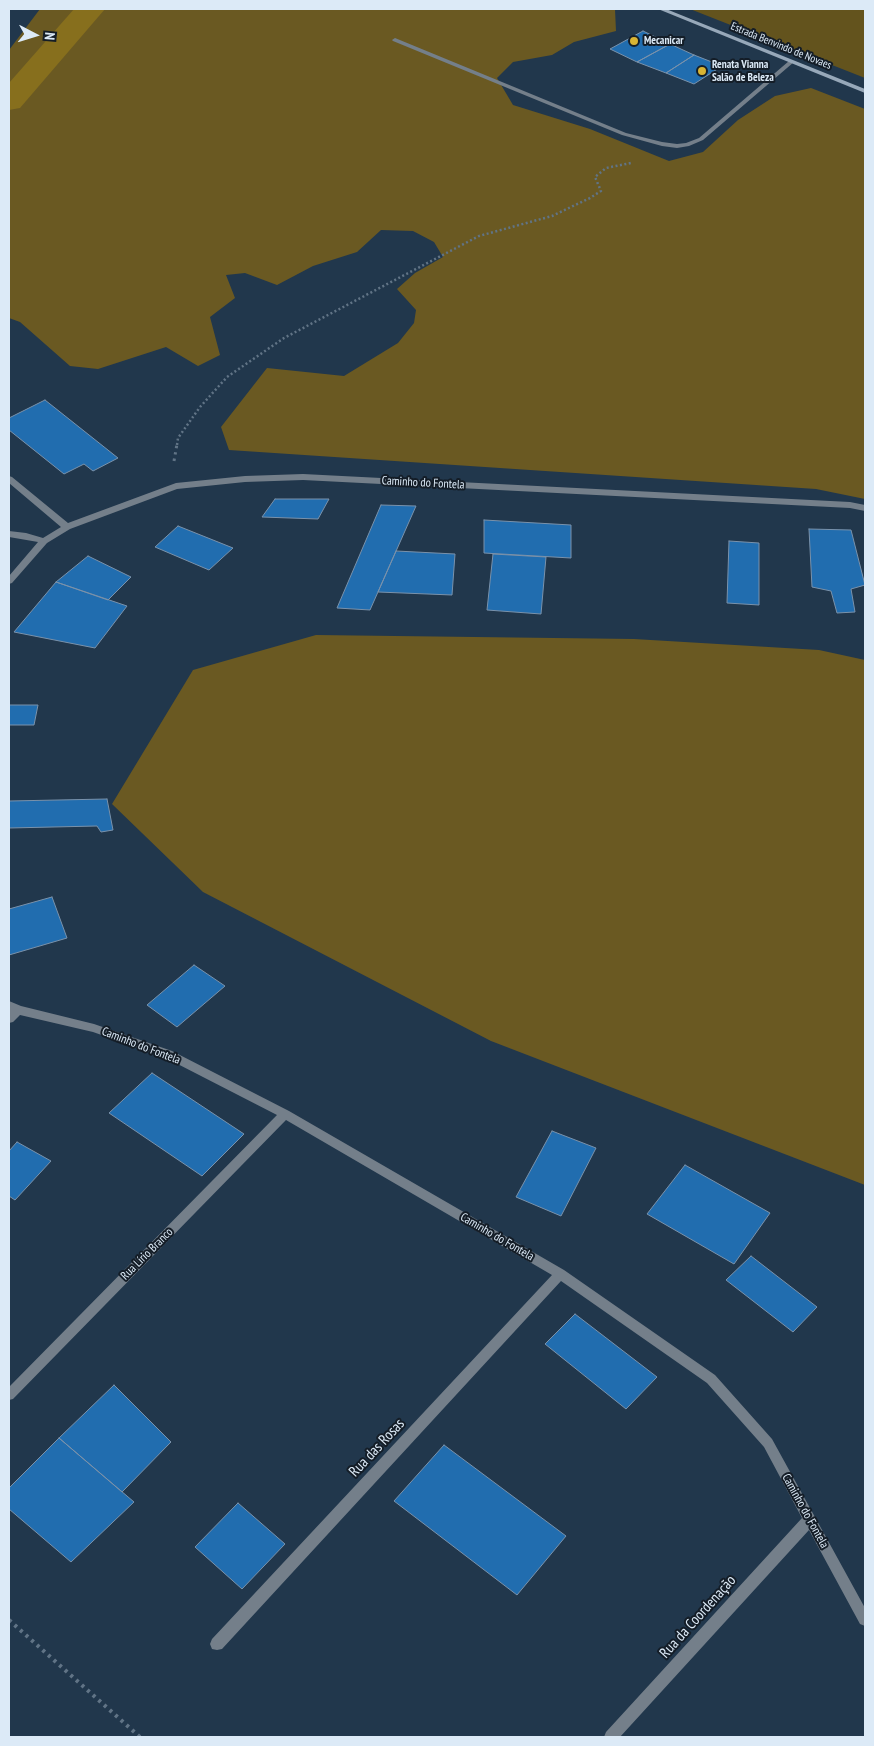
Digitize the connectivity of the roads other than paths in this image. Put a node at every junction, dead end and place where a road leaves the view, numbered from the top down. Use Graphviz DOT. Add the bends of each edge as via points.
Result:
graph roads {
  1 [pos="661,9"];
  2 [pos="395,40"];
  3 [pos="791,62"];
  4 [pos="865,92"];
  5 [pos="9,479"];
  6 [pos="865,508"];
  7 [pos="67,527"];
  8 [pos="9,534"];
  9 [pos="44,541"];
  10 [pos="9,581"];
  11 [pos="14,1007"];
  12 [pos="9,1018"];
  13 [pos="285,1114"];
  14 [pos="560,1274"];
  15 [pos="9,1395"];
  16 [pos="810,1520"];
  17 [pos="865,1620"];
  18 [pos="217,1644"];
  19 [pos="610,1737"];
  1 -- 3 [label="street, Estrada Benvindo de Novaes"];
  2 -- 3 [label="street" via="624,134 662,144 687,145 701,139"];
  3 -- 4 [label="street, Estrada Benvindo de Novaes"];
  5 -- 7 [label="street"];
  6 -- 7 [label="street, Caminho do Fontela" via="303,477 176,486"];
  7 -- 9 [label="street, Caminho do Fontela"];
  8 -- 9 [label="street"];
  9 -- 10 [label="street, Caminho do Fontela"];
  11 -- 12 [label="street"];
  11 -- 13 [label="street, Caminho do Fontela" via="94,1028 168,1054"];
  13 -- 14 [label="street, Caminho do Fontela"];
  13 -- 15 [label="street, Rua Lírio Branco"];
  14 -- 16 [label="street, Caminho do Fontela" via="711,1379 768,1443"];
  14 -- 18 [label="street, Rua das Rosas"];
  16 -- 17 [label="street, Caminho do Fontela"];
  16 -- 19 [label="street, Rua da Coordenação"];
}
